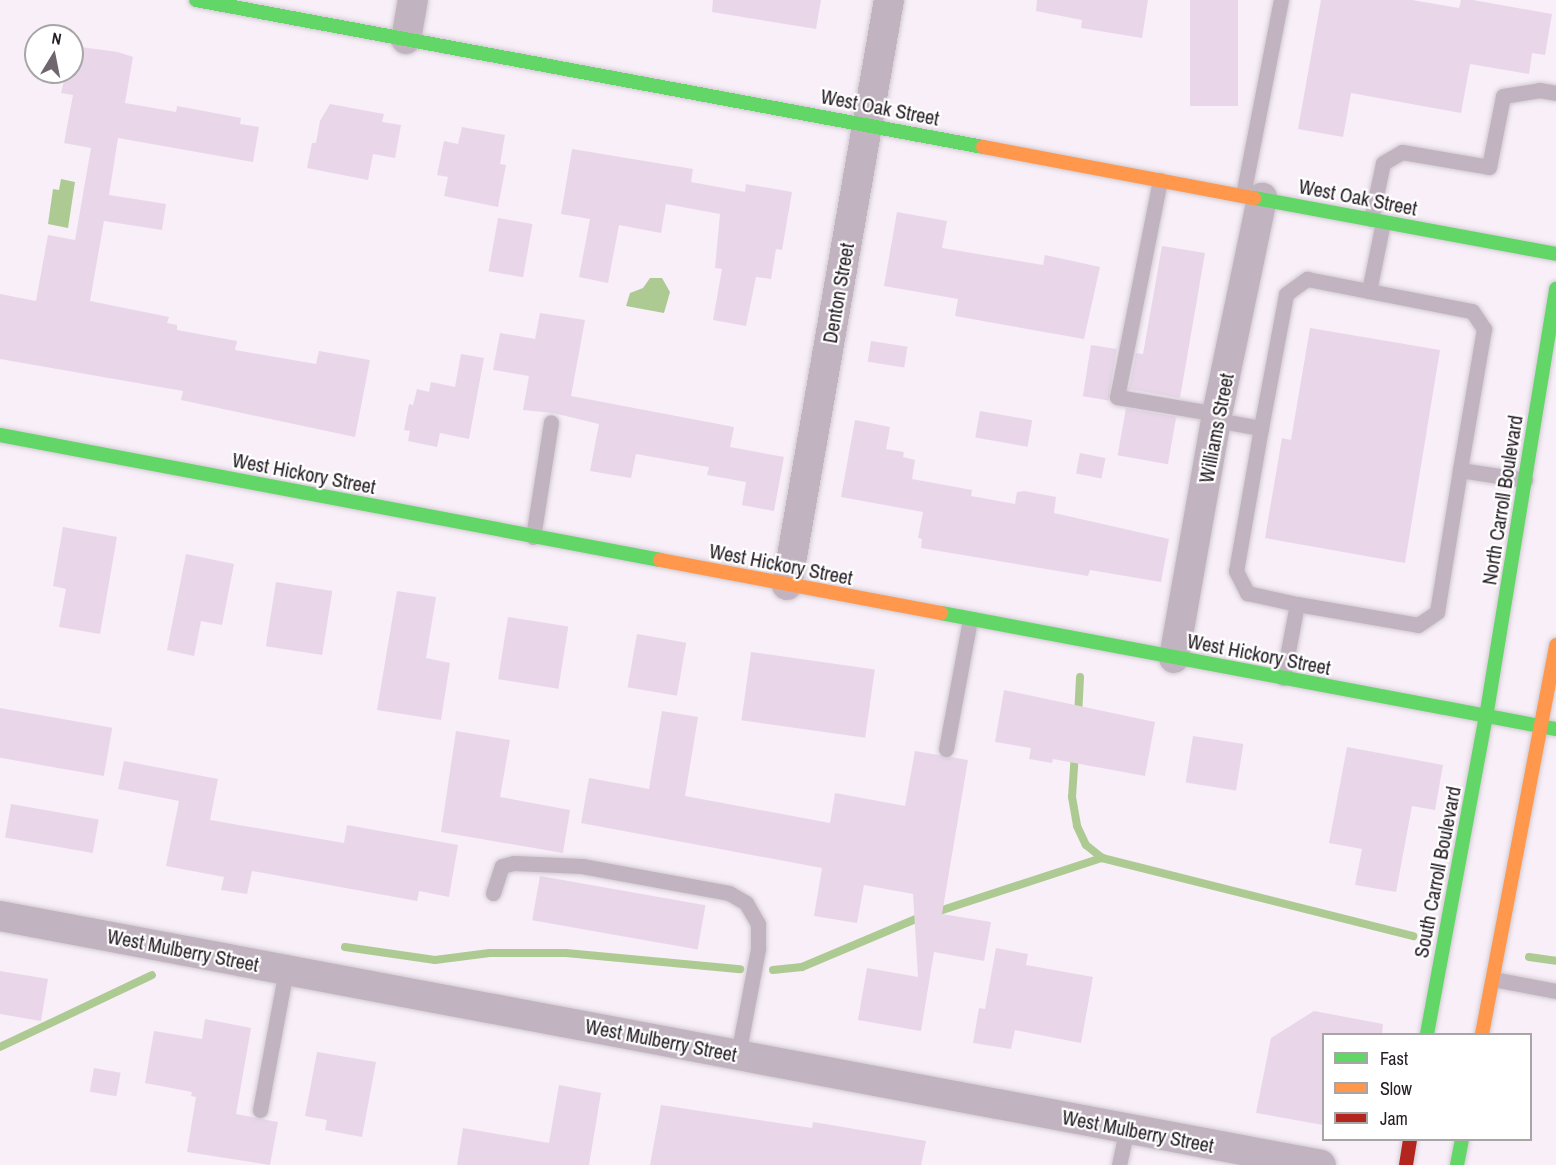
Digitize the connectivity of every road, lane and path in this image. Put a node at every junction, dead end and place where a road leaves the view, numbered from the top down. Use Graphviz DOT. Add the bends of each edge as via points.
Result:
graph roads {
  1 [pos="196,0"];
  2 [pos="413,0"];
  3 [pos="889,0"];
  4 [pos="1281,0"];
  5 [pos="406,39"];
  6 [pos="1556,93"];
  7 [pos="867,124"];
  8 [pos="1160,180"];
  9 [pos="1253,197"];
  10 [pos="1377,220"];
  11 [pos="1556,254"];
  12 [pos="1556,289"];
  13 [pos="1369,291"];
  14 [pos="1217,417"];
  15 [pos="551,422"];
  16 [pos="1262,428"];
  17 [pos="0,435"];
  18 [pos="1460,470"];
  19 [pos="1525,480"];
  20 [pos="533,537"];
  21 [pos="787,585"];
  22 [pos="1297,604"];
  23 [pos="970,619"];
  24 [pos="1556,645"];
  25 [pos="1174,658"];
  26 [pos="1283,678"];
  27 [pos="1486,717"];
  28 [pos="1541,726"];
  29 [pos="1556,729"];
  30 [pos="946,749"];
  31 [pos="494,893"];
  32 [pos="0,916"];
  33 [pos="286,970"];
  34 [pos="1493,979"];
  35 [pos="1556,991"];
  36 [pos="1427,1033"];
  37 [pos="1482,1033"];
  38 [pos="738,1055"];
  39 [pos="260,1110"];
  40 [pos="1127,1128"];
  41 [pos="1410,1141"];
  42 [pos="1462,1141"];
  43 [pos="1119,1165"];
  44 [pos="1321,1165"];
  45 [pos="1406,1165"];
  46 [pos="1457,1165"];
  1 -- 5 [label="main road, West Oak Street"];
  2 -- 5 [label="street"];
  3 -- 7 [label="street, Denton Street"];
  4 -- 9 [label="lane"];
  5 -- 7 [label="main road, West Oak Street"];
  6 -- 10 [label="lane" via="1539,90 1503,96 1489,167 1402,152 1383,163"];
  7 -- 8 [label="main road, West Oak Street"];
  7 -- 21 [label="street, Denton Street"];
  8 -- 9 [label="main road, West Oak Street"];
  8 -- 14 [label="lane" via="1117,397"];
  9 -- 10 [label="main road, West Oak Street"];
  9 -- 14 [label="street, Williams Street"];
  10 -- 11 [label="main road, West Oak Street"];
  10 -- 13 [label="lane"];
  12 -- 19 [label="main road, North Carroll Boulevard"];
  13 -- 16 [label="lane" via="1307,279 1286,294"];
  13 -- 18 [label="lane" via="1472,311 1484,329"];
  14 -- 16 [label="lane"];
  14 -- 25 [label="street, Williams Street"];
  15 -- 20 [label="lane"];
  16 -- 22 [label="lane" via="1236,572 1247,593"];
  17 -- 20 [label="main road, West Hickory Street"];
  18 -- 19 [label="lane"];
  18 -- 22 [label="lane" via="1437,612 1418,625"];
  19 -- 27 [label="main road, North Carroll Boulevard"];
  20 -- 21 [label="main road, West Hickory Street"];
  21 -- 23 [label="main road, West Hickory Street"];
  22 -- 26 [label="lane"];
  23 -- 25 [label="main road, West Hickory Street"];
  23 -- 30 [label="lane"];
  24 -- 28 [label="main road"];
  25 -- 26 [label="main road, West Hickory Street"];
  26 -- 27 [label="main road, West Hickory Street"];
  27 -- 28 [label="main road, West Hickory Street"];
  27 -- 36 [label="main road, South Carroll Boulevard"];
  28 -- 29 [label="main road, West Hickory Street"];
  28 -- 34 [label="main road"];
  31 -- 38 [label="lane" via="502,866 514,863 582,866 729,893 746,903 758,924 758,949"];
  32 -- 33 [label="street, West Mulberry Street"];
  33 -- 38 [label="street, West Mulberry Street"];
  33 -- 39 [label="lane"];
  34 -- 35 [label="lane"];
  34 -- 37 [label="main road"];
  38 -- 40 [label="street, West Mulberry Street"];
  40 -- 43 [label="lane"];
  40 -- 44 [label="street, West Mulberry Street"];
  41 -- 45 [label="main road"];
  42 -- 46 [label="main road"];
}
